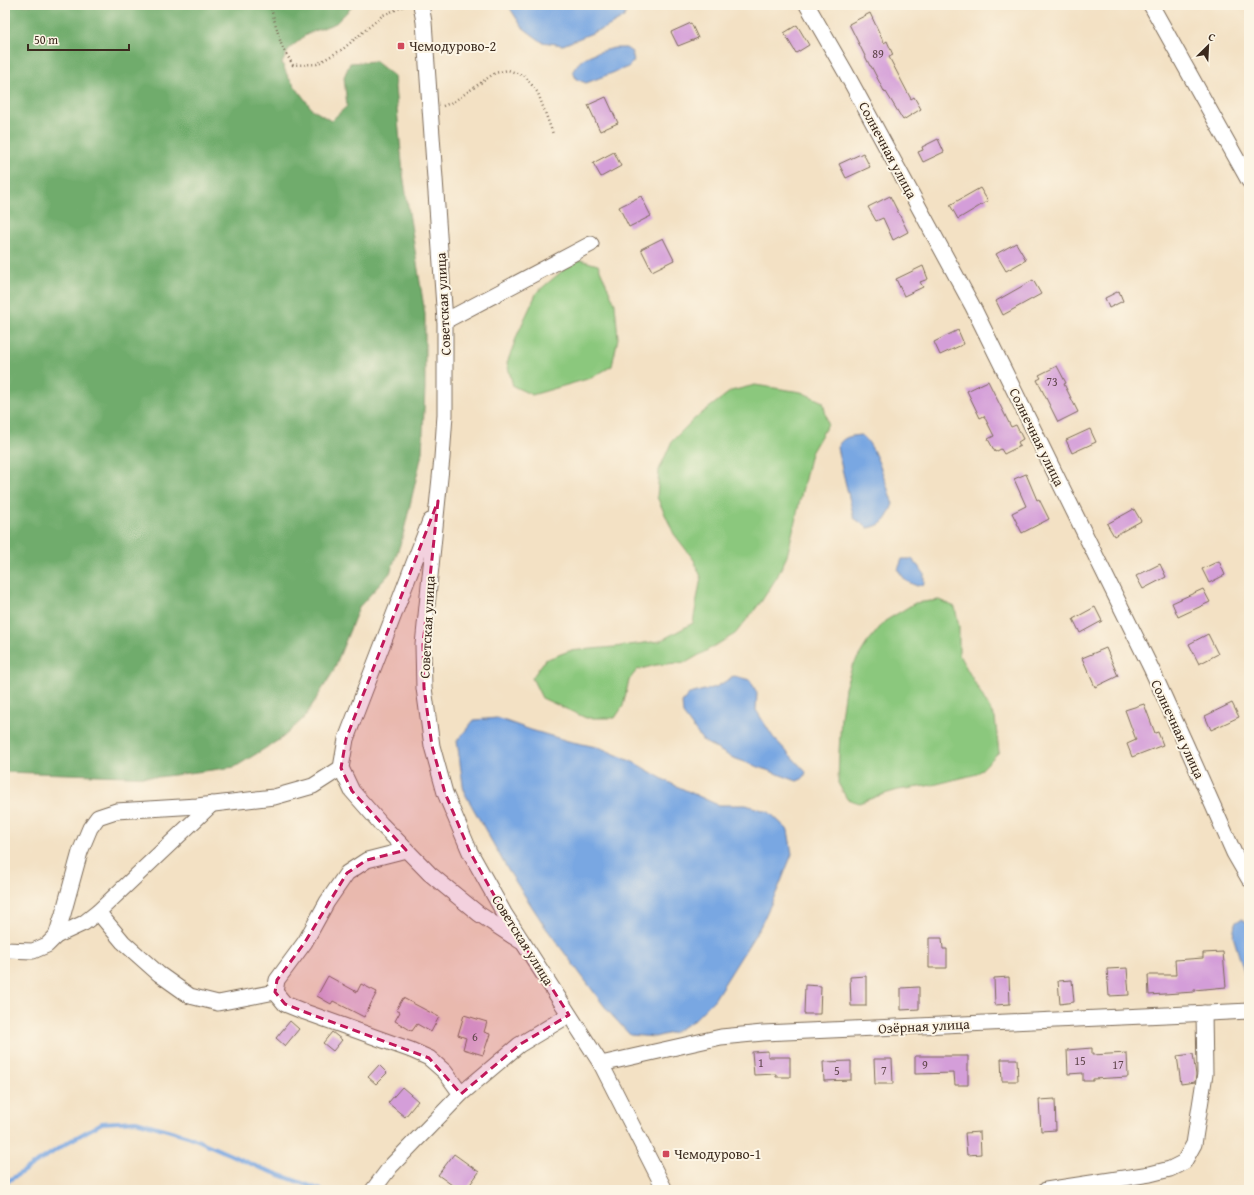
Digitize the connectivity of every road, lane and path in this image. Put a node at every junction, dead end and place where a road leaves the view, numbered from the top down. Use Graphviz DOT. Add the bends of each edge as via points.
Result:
graph roads {
  1 [pos="270,5"];
  2 [pos="407,5"];
  3 [pos="421,5"];
  4 [pos="807,5"];
  5 [pos="1151,5"];
  6 [pos="430,111"];
  7 [pos="554,134"];
  8 [pos="1249,181"];
  9 [pos="591,244"];
  10 [pos="445,321"];
  11 [pos="438,501"];
  12 [pos="341,768"];
  13 [pos="212,804"];
  14 [pos="406,850"];
  15 [pos="1249,879"];
  16 [pos="98,912"];
  17 [pos="56,936"];
  18 [pos="524,943"];
  19 [pos="5,950"];
  20 [pos="275,992"];
  21 [pos="1249,1010"];
  22 [pos="1204,1014"];
  23 [pos="569,1015"];
  24 [pos="601,1064"];
  25 [pos="461,1094"];
  26 [pos="373,1190"];
  27 [pos="665,1190"];
  28 [pos="1046,1190"];
  1 -- 2 [label="path" via="282,47 293,65 317,64 343,49 383,15"];
  3 -- 6 [label="street, Советская улица"];
  4 -- 15 [label="street, Солнечная улица" via="973,307 1151,668 1234,853"];
  5 -- 8 [label="street"];
  6 -- 7 [label="path" via="453,102 495,73 508,70 525,76 538,93"];
  6 -- 10 [label="street, Советская улица"];
  9 -- 10 [label="street"];
  10 -- 11 [label="street, Советская улица" via="446,414"];
  11 -- 12 [label="street" via="346,739"];
  11 -- 18 [label="street, Советская улица" via="423,645 424,688 432,746 445,793 470,852"];
  12 -- 13 [label="street" via="313,786 274,797"];
  12 -- 14 [label="street" via="352,791"];
  13 -- 16 [label="street"];
  13 -- 17 [label="street" via="116,811 98,817 90,828 80,852"];
  14 -- 18 [label="street" via="478,914"];
  14 -- 20 [label="street" via="367,860 347,873 327,902 305,942 277,980"];
  16 -- 17 [label="street" via="84,923"];
  16 -- 20 [label="street" via="123,942 159,974 190,996 218,1003"];
  17 -- 19 [label="street" via="47,945 33,951"];
  18 -- 23 [label="street, Советская улица"];
  20 -- 25 [label="street" via="285,1004 429,1058 445,1072"];
  21 -- 22 [label="street, Озёрная улица"];
  22 -- 24 [label="street, Озёрная улица" via="763,1033 721,1037"];
  22 -- 28 [label="street" via="1203,1089 1194,1144 1184,1162 1150,1174"];
  23 -- 24 [label="street, Советская улица"];
  23 -- 25 [label="street" via="519,1045"];
  24 -- 27 [label="street, Советская улица"];
  25 -- 26 [label="street" via="391,1166"];
}
